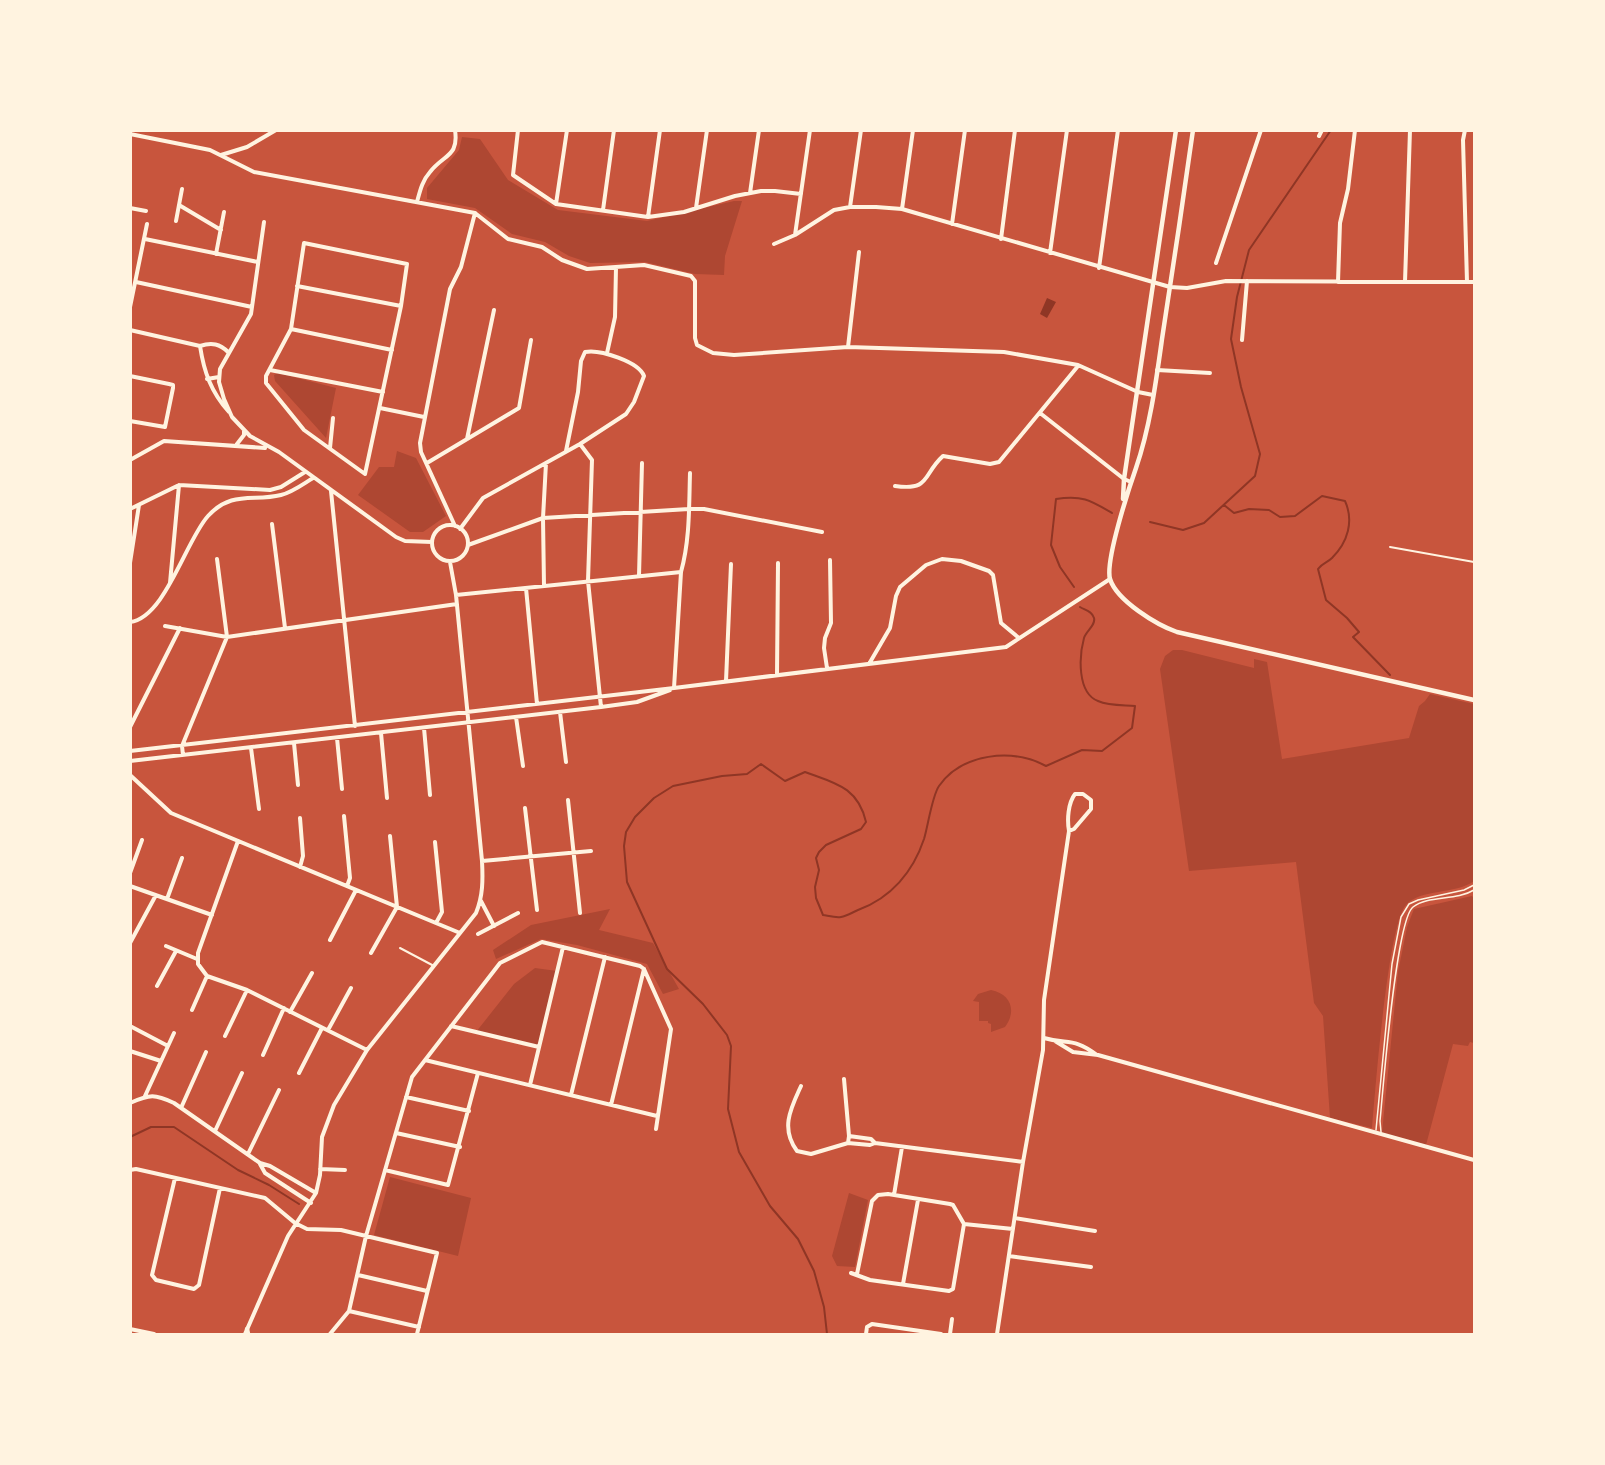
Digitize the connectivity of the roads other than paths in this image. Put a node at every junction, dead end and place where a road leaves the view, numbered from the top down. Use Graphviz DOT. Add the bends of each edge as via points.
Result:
graph roads {
  1 [pos="455,130"];
  2 [pos="518,130"];
  3 [pos="567,130"];
  4 [pos="614,130"];
  5 [pos="660,130"];
  6 [pos="707,130"];
  7 [pos="759,130"];
  8 [pos="810,130"];
  9 [pos="861,130"];
  10 [pos="913,130"];
  11 [pos="965,130"];
  12 [pos="1015,130"];
  13 [pos="1067,130"];
  14 [pos="1118,130"];
  15 [pos="1176,130"];
  16 [pos="1193,130"];
  17 [pos="1261,130"];
  18 [pos="1322,130"];
  19 [pos="1355,130"];
  20 [pos="1410,130"];
  21 [pos="1465,130"];
  22 [pos="273,131"];
  23 [pos="130,134"];
  24 [pos="1319,136"];
  25 [pos="221,156"];
  26 [pos="182,189"];
  27 [pos="750,193"];
  28 [pos="801,194"];
  29 [pos="417,202"];
  30 [pos="556,204"];
  31 [pos="179,205"];
  32 [pos="850,207"];
  33 [pos="130,208"];
  34 [pos="696,208"];
  35 [pos="902,209"];
  36 [pos="603,210"];
  37 [pos="146,211"];
  38 [pos="224,212"];
  39 [pos="474,213"];
  40 [pos="648,217"];
  41 [pos="176,221"];
  42 [pos="264,222"];
  43 [pos="147,224"];
  44 [pos="952,224"];
  45 [pos="221,230"];
  46 [pos="795,235"];
  47 [pos="145,239"];
  48 [pos="1001,239"];
  49 [pos="774,244"];
  50 [pos="860,252"];
  51 [pos="1050,253"];
  52 [pos="216,254"];
  53 [pos="258,262"];
  54 [pos="1216,263"];
  55 [pos="616,267"];
  56 [pos="1099,268"];
  57 [pos="1246,281"];
  58 [pos="136,282"];
  59 [pos="1338,282"];
  60 [pos="1405,282"];
  61 [pos="1467,282"];
  62 [pos="1474,282"];
  63 [pos="1153,284"];
  64 [pos="297,286"];
  65 [pos="1170,287"];
  66 [pos="401,306"];
  67 [pos="130,307"];
  68 [pos="252,307"];
  69 [pos="494,310"];
  70 [pos="291,329"];
  71 [pos="130,330"];
  72 [pos="531,340"];
  73 [pos="1242,340"];
  74 [pos="200,346"];
  75 [pos="848,347"];
  76 [pos="392,350"];
  77 [pos="228,352"];
  78 [pos="606,353"];
  79 [pos="1078,365"];
  80 [pos="270,370"];
  81 [pos="1157,370"];
  82 [pos="1210,373"];
  83 [pos="130,376"];
  84 [pos="219,377"];
  85 [pos="207,379"];
  86 [pos="383,392"];
  87 [pos="1138,392"];
  88 [pos="1153,395"];
  89 [pos="380,408"];
  90 [pos="1040,413"];
  91 [pos="232,417"];
  92 [pos="424,417"];
  93 [pos="333,418"];
  94 [pos="130,422"];
  95 [pos="244,430"];
  96 [pos="467,439"];
  97 [pos="580,444"];
  98 [pos="237,445"];
  99 [pos="269,448"];
  100 [pos="329,448"];
  101 [pos="566,451"];
  102 [pos="130,460"];
  103 [pos="427,463"];
  104 [pos="546,463"];
  105 [pos="642,463"];
  106 [pos="306,472"];
  107 [pos="690,472"];
  108 [pos="313,478"];
  109 [pos="1124,479"];
  110 [pos="1131,482"];
  111 [pos="179,485"];
  112 [pos="895,486"];
  113 [pos="240,488"];
  114 [pos="331,490"];
  115 [pos="239,498"];
  116 [pos="139,505"];
  117 [pos="1123,505"];
  118 [pos="130,509"];
  119 [pos="689,509"];
  120 [pos="640,512"];
  121 [pos="591,515"];
  122 [pos="543,518"];
  123 [pos="272,524"];
  124 [pos="455,526"];
  125 [pos="460,529"];
  126 [pos="822,531"];
  127 [pos="432,542"];
  128 [pos="468,545"];
  129 [pos="1390,547"];
  130 [pos="217,559"];
  131 [pos="830,560"];
  132 [pos="450,561"];
  133 [pos="1474,562"];
  134 [pos="130,563"];
  135 [pos="778,563"];
  136 [pos="731,564"];
  137 [pos="681,572"];
  138 [pos="639,576"];
  139 [pos="1110,579"];
  140 [pos="588,581"];
  141 [pos="170,585"];
  142 [pos="543,586"];
  143 [pos="526,588"];
  144 [pos="456,595"];
  145 [pos="457,604"];
  146 [pos="343,620"];
  147 [pos="130,622"];
  148 [pos="165,626"];
  149 [pos="180,628"];
  150 [pos="285,628"];
  151 [pos="227,637"];
  152 [pos="1019,638"];
  153 [pos="869,664"];
  154 [pos="827,669"];
  155 [pos="777,675"];
  156 [pos="726,681"];
  157 [pos="674,688"];
  158 [pos="600,697"];
  159 [pos="1474,700"];
  160 [pos="537,704"];
  161 [pos="601,707"];
  162 [pos="468,712"];
  163 [pos="560,712"];
  164 [pos="516,717"];
  165 [pos="469,723"];
  166 [pos="355,726"];
  167 [pos="130,727"];
  168 [pos="424,728"];
  169 [pos="381,733"];
  170 [pos="337,738"];
  171 [pos="294,743"];
  172 [pos="182,746"];
  173 [pos="251,748"];
  174 [pos="130,751"];
  175 [pos="183,755"];
  176 [pos="130,761"];
  177 [pos="566,762"];
  178 [pos="523,766"];
  179 [pos="131,776"];
  180 [pos="298,785"];
  181 [pos="342,789"];
  182 [pos="430,795"];
  183 [pos="387,798"];
  184 [pos="568,800"];
  185 [pos="525,808"];
  186 [pos="259,809"];
  187 [pos="344,816"];
  188 [pos="300,818"];
  189 [pos="1069,831"];
  190 [pos="390,836"];
  191 [pos="142,840"];
  192 [pos="238,841"];
  193 [pos="435,842"];
  194 [pos="591,851"];
  195 [pos="573,852"];
  196 [pos="531,857"];
  197 [pos="182,858"];
  198 [pos="482,861"];
  199 [pos="300,867"];
  200 [pos="130,873"];
  201 [pos="1474,885"];
  202 [pos="130,886"];
  203 [pos="347,886"];
  204 [pos="356,890"];
  205 [pos="1474,890"];
  206 [pos="156,895"];
  207 [pos="167,899"];
  208 [pos="481,901"];
  209 [pos="397,907"];
  210 [pos="537,910"];
  211 [pos="518,913"];
  212 [pos="580,913"];
  213 [pos="212,915"];
  214 [pos="436,923"];
  215 [pos="494,926"];
  216 [pos="460,933"];
  217 [pos="478,934"];
  218 [pos="330,940"];
  219 [pos="130,943"];
  220 [pos="166,946"];
  221 [pos="563,947"];
  222 [pos="400,948"];
  223 [pos="176,951"];
  224 [pos="371,953"];
  225 [pos="605,957"];
  226 [pos="197,959"];
  227 [pos="434,966"];
  228 [pos="642,967"];
  229 [pos="312,973"];
  230 [pos="207,976"];
  231 [pos="157,986"];
  232 [pos="351,988"];
  233 [pos="247,990"];
  234 [pos="284,1008"];
  235 [pos="192,1010"];
  236 [pos="290,1012"];
  237 [pos="130,1026"];
  238 [pos="452,1026"];
  239 [pos="322,1028"];
  240 [pos="328,1030"];
  241 [pos="174,1033"];
  242 [pos="225,1036"];
  243 [pos="1044,1038"];
  244 [pos="1055,1041"];
  245 [pos="168,1046"];
  246 [pos="539,1047"];
  247 [pos="367,1050"];
  248 [pos="130,1051"];
  249 [pos="206,1052"];
  250 [pos="1098,1055"];
  251 [pos="263,1056"];
  252 [pos="425,1060"];
  253 [pos="161,1061"];
  254 [pos="478,1072"];
  255 [pos="242,1073"];
  256 [pos="299,1073"];
  257 [pos="844,1079"];
  258 [pos="530,1085"];
  259 [pos="801,1086"];
  260 [pos="279,1090"];
  261 [pos="571,1095"];
  262 [pos="145,1097"];
  263 [pos="406,1097"];
  264 [pos="130,1098"];
  265 [pos="137,1100"];
  266 [pos="130,1103"];
  267 [pos="611,1105"];
  268 [pos="181,1108"];
  269 [pos="469,1111"];
  270 [pos="657,1116"];
  271 [pos="656,1129"];
  272 [pos="215,1131"];
  273 [pos="396,1133"];
  274 [pos="1378,1133"];
  275 [pos="849,1139"];
  276 [pos="875,1143"];
  277 [pos="460,1147"];
  278 [pos="902,1148"];
  279 [pos="248,1154"];
  280 [pos="1474,1160"];
  281 [pos="1023,1162"];
  282 [pos="260,1163"];
  283 [pos="320,1169"];
  284 [pos="130,1170"];
  285 [pos="345,1170"];
  286 [pos="385,1170"];
  287 [pos="175,1178"];
  288 [pos="220,1188"];
  289 [pos="316,1193"];
  290 [pos="894,1196"];
  291 [pos="918,1200"];
  292 [pos="311,1203"];
  293 [pos="1015,1218"];
  294 [pos="296,1223"];
  295 [pos="964,1224"];
  296 [pos="1014,1229"];
  297 [pos="1095,1231"];
  298 [pos="366,1236"];
  299 [pos="1009,1256"];
  300 [pos="1090,1266"];
  301 [pos="851,1273"];
  302 [pos="857,1274"];
  303 [pos="358,1275"];
  304 [pos="903,1284"];
  305 [pos="427,1291"];
  306 [pos="349,1311"];
  307 [pos="952,1319"];
  308 [pos="419,1327"];
  309 [pos="130,1329"];
  310 [pos="908,1332"];
  311 [pos="247,1333"];
  312 [pos="154,1335"];
  313 [pos="330,1335"];
  314 [pos="417,1335"];
  315 [pos="866,1335"];
  316 [pos="941,1335"];
  317 [pos="950,1335"];
  318 [pos="997,1335"];
  1 -- 29 [label="street" via="453,150 428,174"];
  2 -- 30 [label="street" via="513,175"];
  3 -- 30 [label="street"];
  4 -- 36 [label="street"];
  5 -- 40 [label="street"];
  6 -- 34 [label="street"];
  7 -- 27 [label="street"];
  8 -- 28 [label="street"];
  9 -- 32 [label="street"];
  10 -- 35 [label="street"];
  11 -- 44 [label="street"];
  12 -- 48 [label="street"];
  13 -- 51 [label="street"];
  14 -- 56 [label="street"];
  15 -- 63 [label="main road"];
  16 -- 65 [label="main road"];
  17 -- 54 [label="street"];
  18 -- 24 [label="street"];
  19 -- 59 [label="street" via="1340,223"];
  20 -- 60 [label="street"];
  21 -- 61 [label="street"];
  22 -- 25 [label="street"];
  23 -- 25 [label="street" via="210,150"];
  25 -- 29 [label="street" via="254,172"];
  26 -- 31 [label="street"];
  27 -- 28 [label="street"];
  27 -- 34 [label="street"];
  28 -- 46 [label="street"];
  29 -- 39 [label="street"];
  30 -- 36 [label="street"];
  31 -- 41 [label="street"];
  31 -- 45 [label="street"];
  32 -- 35 [label="street"];
  32 -- 46 [label="street" via="834,210"];
  33 -- 37 [label="street"];
  34 -- 40 [label="street"];
  35 -- 44 [label="street"];
  36 -- 40 [label="street"];
  38 -- 45 [label="street"];
  39 -- 55 [label="street" via="508,239 542,247 562,260 587,269"];
  39 -- 92 [label="street" via="461,267 450,289"];
  42 -- 53 [label="street"];
  43 -- 47 [label="street"];
  44 -- 48 [label="street"];
  45 -- 52 [label="street"];
  46 -- 49 [label="street"];
  47 -- 52 [label="street"];
  47 -- 58 [label="street"];
  48 -- 51 [label="street"];
  50 -- 75 [label="street"];
  51 -- 56 [label="street"];
  52 -- 53 [label="street"];
  53 -- 68 [label="street"];
  55 -- 75 [label="street" via="644,265 694,278 695,338 703,349 734,355"];
  55 -- 78 [label="street" via="615,317"];
  56 -- 63 [label="street"];
  57 -- 59 [label="street"];
  57 -- 65 [label="street"];
  57 -- 73 [label="street"];
  58 -- 67 [label="street"];
  58 -- 68 [label="street"];
  59 -- 60 [label="street"];
  60 -- 61 [label="street"];
  61 -- 62 [label="street"];
  63 -- 65 [label="street"];
  63 -- 87 [label="main road"];
  64 -- 66 [label="street"];
  64 -- 66 [label="street" via="302,246 307,243 407,264"];
  64 -- 70 [label="street"];
  65 -- 81 [label="main road"];
  66 -- 76 [label="street"];
  68 -- 77 [label="street"];
  69 -- 96 [label="street"];
  70 -- 76 [label="street"];
  70 -- 80 [label="street"];
  71 -- 74 [label="street"];
  72 -- 96 [label="street" via="519,408"];
  74 -- 77 [label="street" via="215,344"];
  74 -- 85 [label="street"];
  75 -- 79 [label="street" via="1004,352"];
  76 -- 86 [label="street"];
  77 -- 84 [label="street"];
  78 -- 97 [label="street" via="640,368 644,381 626,414"];
  78 -- 101 [label="street" via="585,352 581,361"];
  79 -- 87 [label="street"];
  79 -- 90 [label="street"];
  80 -- 86 [label="street"];
  80 -- 100 [label="street" via="266,383 304,430"];
  81 -- 82 [label="street"];
  81 -- 88 [label="main road"];
  83 -- 94 [label="street" via="173,385 165,427"];
  84 -- 85 [label="street"];
  84 -- 91 [label="street"];
  85 -- 91 [label="street"];
  86 -- 89 [label="street"];
  87 -- 88 [label="street"];
  87 -- 109 [label="main road"];
  88 -- 110 [label="main road" via="1143,447"];
  89 -- 92 [label="street"];
  89 -- 100 [label="street" via="365,474"];
  90 -- 109 [label="street"];
  90 -- 112 [label="street" via="999,462 943,456 921,484 910,488"];
  91 -- 95 [label="street"];
  92 -- 103 [label="street" via="420,443"];
  93 -- 100 [label="street"];
  95 -- 98 [label="street"];
  95 -- 99 [label="street"];
  96 -- 103 [label="street"];
  97 -- 101 [label="street"];
  97 -- 121 [label="street" via="592,460"];
  98 -- 99 [label="street"];
  98 -- 102 [label="street" via="164,441"];
  99 -- 106 [label="street"];
  101 -- 104 [label="street"];
  103 -- 124 [label="street"];
  104 -- 122 [label="street"];
  104 -- 125 [label="street" via="483,498"];
  105 -- 120 [label="street"];
  106 -- 108 [label="street"];
  106 -- 113 [label="street" via="281,488"];
  107 -- 119 [label="street"];
  108 -- 114 [label="street"];
  108 -- 115 [label="street" via="278,496"];
  109 -- 110 [label="street"];
  109 -- 117 [label="main road"];
  110 -- 117 [label="main road"];
  111 -- 113 [label="street"];
  111 -- 116 [label="street"];
  111 -- 141 [label="street"];
  113 -- 115 [label="street"];
  114 -- 127 [label="street" via="396,537"];
  114 -- 146 [label="street"];
  115 -- 141 [label="street" via="216,509 200,526"];
  116 -- 118 [label="street"];
  116 -- 134 [label="street"];
  117 -- 139 [label="main road"];
  119 -- 120 [label="street"];
  119 -- 126 [label="street"];
  119 -- 137 [label="street"];
  120 -- 121 [label="street"];
  120 -- 138 [label="street"];
  121 -- 122 [label="street"];
  121 -- 140 [label="street"];
  122 -- 128 [label="street"];
  122 -- 142 [label="street"];
  123 -- 150 [label="street"];
  124 -- 125 [label="street"];
  124 -- 127 [label="street" via="439,529"];
  125 -- 128 [label="street"];
  127 -- 132 [label="street" via="437,556"];
  128 -- 132 [label="street" via="461,558"];
  129 -- 133 [label="street"];
  130 -- 151 [label="street"];
  131 -- 154 [label="street" via="831,623 824,648"];
  132 -- 144 [label="street"];
  135 -- 155 [label="street"];
  136 -- 156 [label="street"];
  137 -- 138 [label="street"];
  137 -- 157 [label="street"];
  138 -- 140 [label="street"];
  139 -- 152 [label="street"];
  139 -- 159 [label="main road" via="1118,592 1142,613 1177,632"];
  140 -- 142 [label="street"];
  140 -- 158 [label="street"];
  141 -- 147 [label="street" via="146,614"];
  142 -- 143 [label="street"];
  143 -- 144 [label="street"];
  143 -- 160 [label="street"];
  144 -- 145 [label="street"];
  145 -- 146 [label="street"];
  145 -- 162 [label="street"];
  146 -- 150 [label="street"];
  146 -- 166 [label="street"];
  148 -- 149 [label="street"];
  149 -- 151 [label="street"];
  149 -- 167 [label="street"];
  150 -- 151 [label="street"];
  151 -- 172 [label="street"];
  152 -- 153 [label="street" via="1006,646"];
  152 -- 153 [label="street" via="1001,623 993,575 961,561 942,559 926,565 900,587 890,628"];
  153 -- 154 [label="street"];
  154 -- 155 [label="street"];
  155 -- 156 [label="street"];
  156 -- 157 [label="street"];
  157 -- 158 [label="street"];
  157 -- 161 [label="street" via="637,702"];
  158 -- 160 [label="street"];
  158 -- 161 [label="street"];
  160 -- 162 [label="street"];
  161 -- 163 [label="street"];
  162 -- 165 [label="street"];
  162 -- 166 [label="street"];
  163 -- 164 [label="street"];
  163 -- 177 [label="street"];
  164 -- 165 [label="street"];
  164 -- 178 [label="street"];
  165 -- 168 [label="street"];
  165 -- 198 [label="street"];
  166 -- 172 [label="street"];
  168 -- 169 [label="street"];
  168 -- 182 [label="street"];
  169 -- 170 [label="street"];
  169 -- 183 [label="street"];
  170 -- 171 [label="street"];
  170 -- 181 [label="street"];
  171 -- 173 [label="street"];
  171 -- 180 [label="street"];
  172 -- 174 [label="street"];
  172 -- 175 [label="street"];
  173 -- 175 [label="street"];
  173 -- 186 [label="street"];
  175 -- 176 [label="street"];
  179 -- 192 [label="street" via="171,813"];
  184 -- 195 [label="street"];
  185 -- 196 [label="street"];
  187 -- 203 [label="street" via="350,878"];
  188 -- 199 [label="street"];
  189 -- 189 [label="street" via="1091,809 1091,800 1083,794 1075,794 1071,800"];
  189 -- 243 [label="street" via="1044,1000"];
  190 -- 209 [label="street"];
  191 -- 200 [label="street"];
  192 -- 199 [label="street"];
  192 -- 213 [label="street"];
  193 -- 214 [label="street" via="442,912"];
  194 -- 195 [label="street"];
  195 -- 196 [label="street"];
  195 -- 212 [label="street"];
  196 -- 198 [label="street"];
  196 -- 210 [label="street"];
  197 -- 207 [label="street"];
  198 -- 208 [label="street"];
  199 -- 203 [label="street"];
  201 -- 274 [label="lane" via="1464,891 1418,900 1409,904 1401,917 1375,1120"];
  202 -- 206 [label="street"];
  203 -- 204 [label="street"];
  204 -- 209 [label="street"];
  204 -- 218 [label="street"];
  205 -- 274 [label="lane" via="1419,904 1405,919"];
  206 -- 207 [label="street"];
  206 -- 219 [label="street"];
  207 -- 213 [label="street"];
  208 -- 215 [label="street"];
  208 -- 216 [label="street"];
  209 -- 214 [label="street"];
  209 -- 224 [label="street"];
  211 -- 215 [label="street"];
  213 -- 226 [label="street"];
  214 -- 216 [label="street"];
  215 -- 217 [label="street"];
  216 -- 227 [label="street"];
  220 -- 223 [label="street"];
  221 -- 225 [label="street"];
  221 -- 238 [label="street" via="542,942 500,963"];
  221 -- 246 [label="street"];
  222 -- 227 [label="street"];
  223 -- 226 [label="street"];
  223 -- 231 [label="street"];
  225 -- 228 [label="street"];
  225 -- 261 [label="street"];
  226 -- 230 [label="street"];
  227 -- 247 [label="street"];
  228 -- 267 [label="street"];
  228 -- 270 [label="street" via="670,1029"];
  229 -- 236 [label="street"];
  230 -- 233 [label="street"];
  230 -- 235 [label="street"];
  232 -- 240 [label="street"];
  233 -- 234 [label="street"];
  233 -- 242 [label="street"];
  234 -- 236 [label="street"];
  234 -- 251 [label="street"];
  236 -- 239 [label="street"];
  237 -- 245 [label="street"];
  238 -- 246 [label="street"];
  238 -- 252 [label="street"];
  239 -- 240 [label="street"];
  239 -- 256 [label="street"];
  240 -- 247 [label="street"];
  241 -- 245 [label="street"];
  243 -- 244 [label="street"];
  243 -- 281 [label="street"];
  244 -- 250 [label="street" via="1073,1052"];
  244 -- 250 [label="street" via="1076,1042"];
  245 -- 253 [label="street"];
  246 -- 258 [label="street"];
  247 -- 283 [label="street" via="325,1125"];
  248 -- 253 [label="street"];
  249 -- 268 [label="street"];
  250 -- 274 [label="street"];
  252 -- 254 [label="street"];
  252 -- 263 [label="street" via="412,1077"];
  253 -- 262 [label="street"];
  254 -- 258 [label="street"];
  254 -- 269 [label="street"];
  255 -- 272 [label="street"];
  257 -- 275 [label="street"];
  258 -- 261 [label="street"];
  259 -- 275 [label="street" via="789,1113 789,1137 796,1151 811,1154"];
  260 -- 279 [label="street"];
  261 -- 267 [label="street"];
  262 -- 265 [label="street"];
  262 -- 268 [label="street" via="162,1097"];
  263 -- 269 [label="street"];
  263 -- 273 [label="street"];
  264 -- 265 [label="street"];
  265 -- 266 [label="street"];
  267 -- 270 [label="street"];
  268 -- 272 [label="street"];
  269 -- 277 [label="street"];
  270 -- 271 [label="street"];
  272 -- 279 [label="street"];
  273 -- 277 [label="street"];
  273 -- 286 [label="street"];
  274 -- 280 [label="street"];
  275 -- 276 [label="street"];
  275 -- 276 [label="street" via="871,1139"];
  276 -- 278 [label="street"];
  277 -- 286 [label="street" via="448,1185"];
  278 -- 281 [label="street"];
  278 -- 290 [label="street"];
  279 -- 282 [label="street"];
  281 -- 293 [label="street"];
  282 -- 289 [label="street"];
  282 -- 292 [label="street" via="265,1173"];
  283 -- 285 [label="street"];
  283 -- 289 [label="street"];
  284 -- 287 [label="street"];
  286 -- 298 [label="street"];
  287 -- 288 [label="street"];
  287 -- 288 [label="street" via="153,1275 156,1280 194,1289 199,1285"];
  288 -- 294 [label="street" via="265,1198"];
  289 -- 292 [label="street"];
  290 -- 291 [label="street"];
  290 -- 302 [label="street" via="878,1195 872,1201"];
  291 -- 295 [label="street" via="953,1205"];
  291 -- 304 [label="street"];
  292 -- 294 [label="street"];
  293 -- 296 [label="street"];
  293 -- 297 [label="street"];
  294 -- 298 [label="street" via="307,1229 341,1230"];
  294 -- 311 [label="street"];
  295 -- 296 [label="street"];
  295 -- 304 [label="street" via="953,1289"];
  296 -- 299 [label="street"];
  298 -- 303 [label="street"];
  298 -- 305 [label="street" via="436,1253"];
  299 -- 300 [label="street"];
  299 -- 318 [label="street"];
  301 -- 302 [label="street"];
  302 -- 304 [label="street" via="870,1280"];
  303 -- 305 [label="street"];
  303 -- 306 [label="street"];
  305 -- 308 [label="street"];
  306 -- 308 [label="street"];
  306 -- 313 [label="street"];
  307 -- 317 [label="street"];
  308 -- 314 [label="street"];
  309 -- 312 [label="street"];
  310 -- 315 [label="street" via="869,1325"];
  310 -- 316 [label="street"];
}
